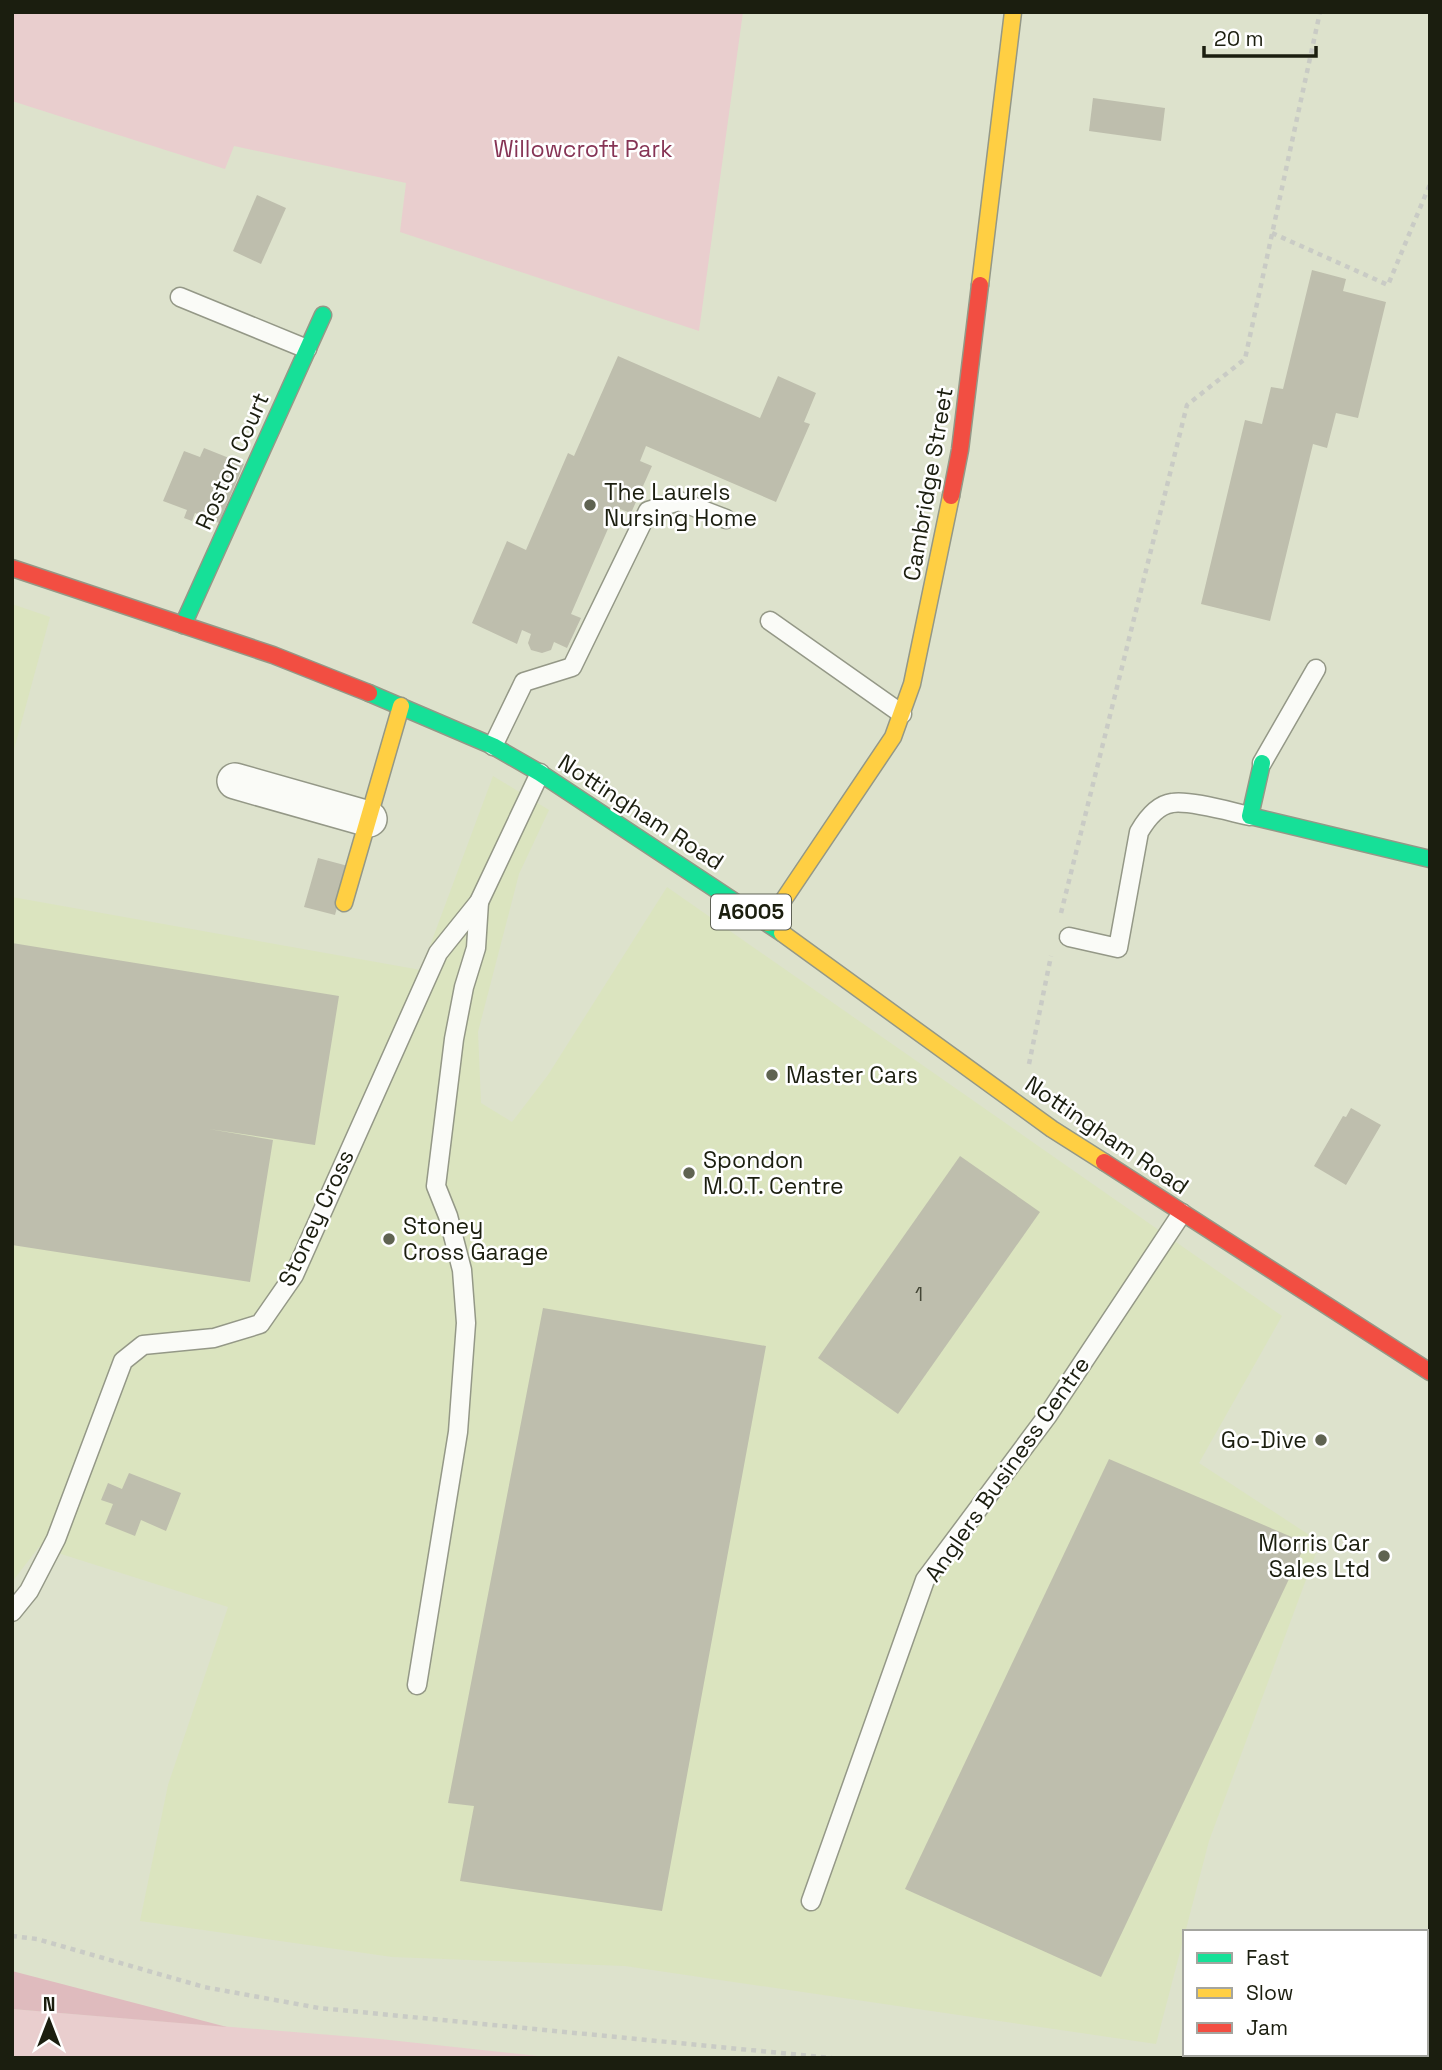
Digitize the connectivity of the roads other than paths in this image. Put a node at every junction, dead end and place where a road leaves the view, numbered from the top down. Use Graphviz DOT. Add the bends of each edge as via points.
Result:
graph roads {
  1 [pos="1013,12"];
  2 [pos="180,297"];
  3 [pos="323,315"];
  4 [pos="307,349"];
  5 [pos="726,519"];
  6 [pos="13,569"];
  7 [pos="770,621"];
  8 [pos="183,625"];
  9 [pos="1316,669"];
  10 [pos="401,706"];
  11 [pos="902,714"];
  12 [pos="493,747"];
  13 [pos="1262,763"];
  14 [pos="540,773"];
  15 [pos="235,781"];
  16 [pos="1250,816"];
  17 [pos="369,818"];
  18 [pos="1430,859"];
  19 [pos="479,902"];
  20 [pos="344,903"];
  21 [pos="768,923"];
  22 [pos="1062,936"];
  23 [pos="1182,1213"];
  24 [pos="1430,1372"];
  25 [pos="12,1612"];
  26 [pos="417,1685"];
  27 [pos="811,1901"];
  1 -- 11 [label="street, Cambridge Street" via="960,450 930,604"];
  2 -- 4 [label="lane"];
  3 -- 4 [label="street, Roston Court"];
  4 -- 8 [label="street, Roston Court"];
  5 -- 12 [label="lane" via="679,501 648,511 572,667 524,682"];
  6 -- 8 [label="street, Nottingham Road / A6005"];
  7 -- 11 [label="lane"];
  8 -- 10 [label="street, Nottingham Road / A6005"];
  9 -- 13 [label="lane"];
  10 -- 12 [label="street, Nottingham Road / A6005"];
  10 -- 17 [label="street"];
  11 -- 21 [label="street, Cambridge Street" via="861,788"];
  12 -- 14 [label="street, Nottingham Road / A6005"];
  13 -- 16 [label="street"];
  14 -- 19 [label="lane, Stoney Cross"];
  14 -- 21 [label="street, Nottingham Road / A6005"];
  15 -- 17 [label="street"];
  16 -- 18 [label="street"];
  16 -- 22 [label="lane" via="1172,803 1159,809 1139,832 1118,948"];
  17 -- 20 [label="street"];
  19 -- 25 [label="lane, Stoney Cross" via="438,953 294,1275 260,1324 214,1338 143,1345 123,1361 56,1539 29,1591"];
  19 -- 26 [label="lane" via="476,948 454,1039 436,1186 462,1270 466,1323 458,1432"];
  21 -- 23 [label="street, Nottingham Road / A6005" via="1052,1129"];
  23 -- 24 [label="street, Nottingham Road / A6005"];
  23 -- 27 [label="lane, Anglers Business Centre" via="1048,1415 925,1580"];
}
